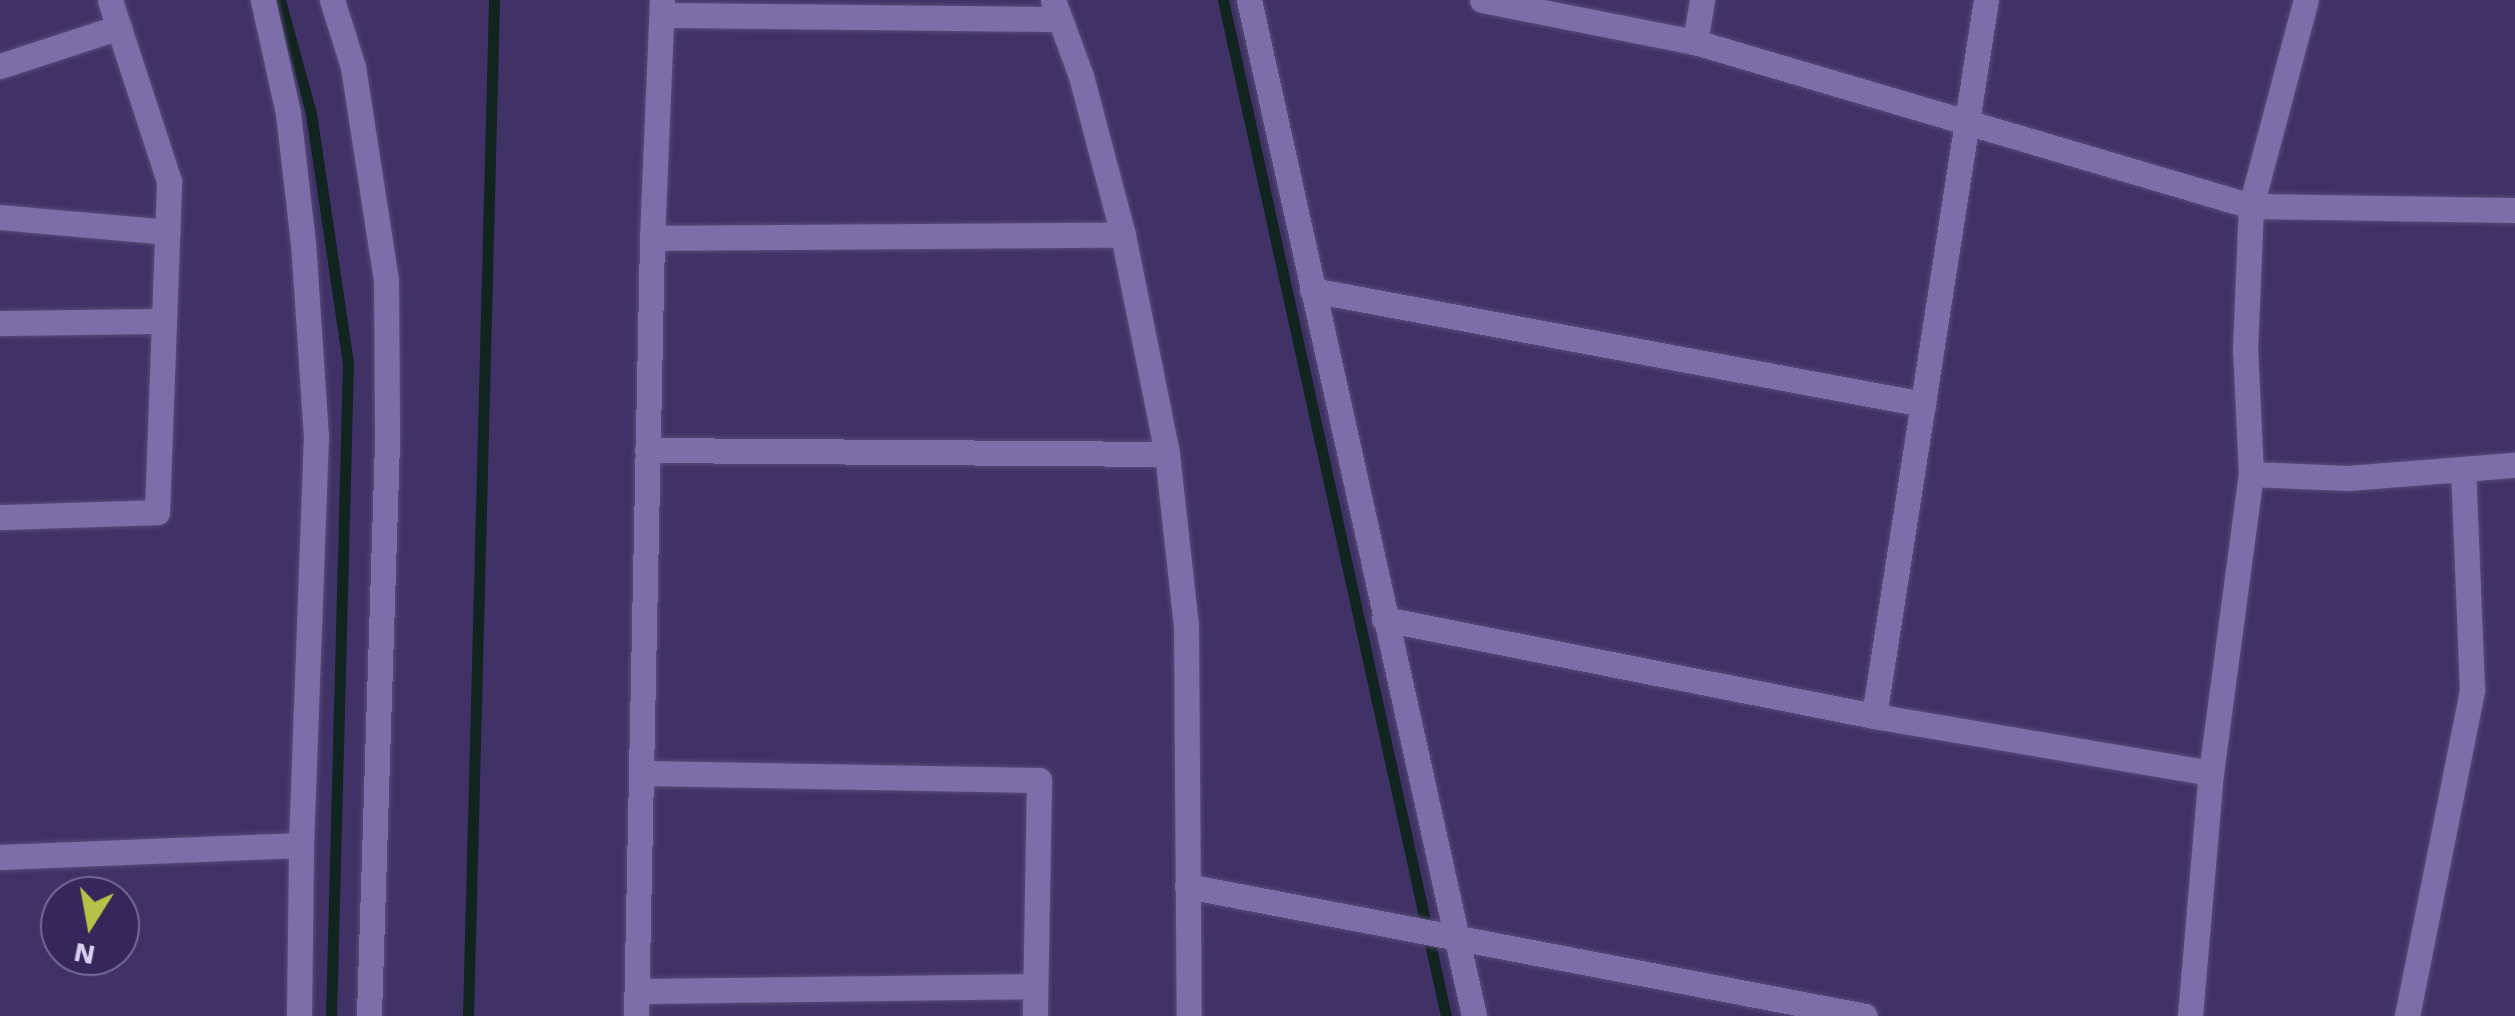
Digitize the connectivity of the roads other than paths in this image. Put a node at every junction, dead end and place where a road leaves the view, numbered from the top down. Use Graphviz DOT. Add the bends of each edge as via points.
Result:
graph roads {
  1 [pos="110,0"];
  2 [pos="262,0"];
  3 [pos="332,0"];
  4 [pos="1249,0"];
  5 [pos="1483,0"];
  6 [pos="1702,0"];
  7 [pos="1986,0"];
  8 [pos="2306,0"];
  9 [pos="662,8"];
  10 [pos="1056,9"];
  11 [pos="119,27"];
  12 [pos="1695,42"];
  13 [pos="0,66"];
  14 [pos="1964,123"];
  15 [pos="2250,206"];
  16 [pos="2515,210"];
  17 [pos="0,217"];
  18 [pos="167,232"];
  19 [pos="1124,235"];
  20 [pos="652,238"];
  21 [pos="1312,290"];
  22 [pos="162,321"];
  23 [pos="0,323"];
  24 [pos="1923,404"];
  25 [pos="647,450"];
  26 [pos="1167,454"];
  27 [pos="2515,464"];
  28 [pos="2464,469"];
  29 [pos="2251,474"];
  30 [pos="0,517"];
  31 [pos="1384,619"];
  32 [pos="1874,716"];
  33 [pos="643,773"];
  34 [pos="2211,773"];
  35 [pos="301,845"];
  36 [pos="0,857"];
  37 [pos="1187,886"];
  38 [pos="1456,938"];
  39 [pos="1034,986"];
  40 [pos="636,1003"];
  41 [pos="299,1016"];
  42 [pos="369,1016"];
  43 [pos="1035,1016"];
  44 [pos="1189,1016"];
  45 [pos="1474,1016"];
  46 [pos="1865,1016"];
  47 [pos="2190,1016"];
  48 [pos="2407,1016"];
  1 -- 11 [label="street"];
  2 -- 35 [label="street" via="288,112 316,437"];
  3 -- 42 [label="street" via="352,67 386,280"];
  4 -- 21 [label="street"];
  5 -- 12 [label="street"];
  6 -- 12 [label="street"];
  7 -- 14 [label="street"];
  8 -- 15 [label="street"];
  9 -- 10 [label="street"];
  9 -- 20 [label="street"];
  10 -- 19 [label="street"];
  11 -- 13 [label="street"];
  11 -- 18 [label="street" via="169,181"];
  12 -- 14 [label="street"];
  14 -- 15 [label="street"];
  14 -- 24 [label="street"];
  15 -- 16 [label="street"];
  15 -- 29 [label="street" via="2245,349"];
  17 -- 18 [label="street"];
  18 -- 22 [label="street"];
  19 -- 20 [label="street"];
  19 -- 26 [label="street"];
  20 -- 25 [label="street"];
  21 -- 24 [label="street"];
  21 -- 31 [label="street"];
  22 -- 23 [label="street"];
  22 -- 30 [label="street" via="157,512"];
  24 -- 32 [label="street"];
  25 -- 26 [label="street"];
  25 -- 33 [label="street"];
  26 -- 37 [label="street" via="1186,625"];
  27 -- 28 [label="street"];
  28 -- 29 [label="street" via="2348,478"];
  28 -- 48 [label="street" via="2472,690"];
  29 -- 34 [label="street"];
  31 -- 32 [label="street"];
  31 -- 38 [label="street"];
  32 -- 34 [label="street"];
  33 -- 39 [label="street" via="1039,780"];
  33 -- 40 [label="street"];
  34 -- 47 [label="street"];
  35 -- 36 [label="street"];
  35 -- 41 [label="street"];
  37 -- 38 [label="street"];
  37 -- 44 [label="street"];
  38 -- 45 [label="street"];
  38 -- 46 [label="street"];
  39 -- 40 [label="street"];
  39 -- 43 [label="street"];
}
